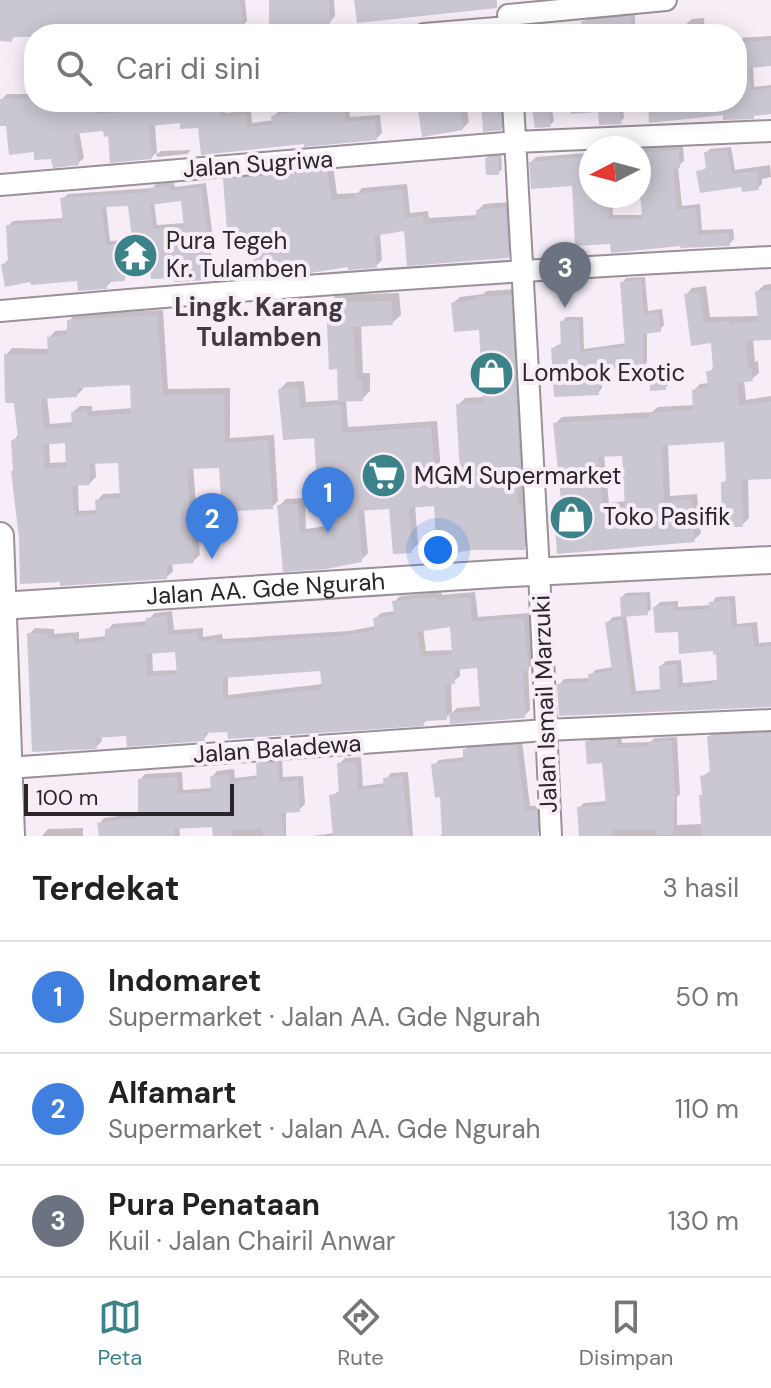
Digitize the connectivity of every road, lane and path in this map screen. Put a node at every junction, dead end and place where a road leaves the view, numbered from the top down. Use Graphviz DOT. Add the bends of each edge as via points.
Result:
graph roads {
  1 [pos="666,0"];
  2 [pos="508,19"];
  3 [pos="480,24"];
  4 [pos="514,112"];
  5 [pos="771,131"];
  6 [pos="515,142"];
  7 [pos="0,185"];
  8 [pos="771,257"];
  9 [pos="523,270"];
  10 [pos="0,311"];
  11 [pos="0,536"];
  12 [pos="771,560"];
  13 [pos="539,571"];
  14 [pos="2,606"];
  15 [pos="771,720"];
  16 [pos="546,730"];
  17 [pos="8,768"];
  18 [pos="11,836"];
  19 [pos="551,836"];
  1 -- 2 [label="street"];
  2 -- 3 [label="street"];
  4 -- 6 [label="street, Jalan Ismail Marzuki"];
  5 -- 6 [label="street, Jalan Sugriwa"];
  6 -- 7 [label="street, Jalan Sugriwa"];
  6 -- 9 [label="street, Jalan Ismail Marzuki"];
  8 -- 9 [label="street"];
  9 -- 10 [label="street"];
  9 -- 13 [label="street, Jalan Ismail Marzuki"];
  11 -- 14 [label="main road"];
  12 -- 13 [label="main road, Jalan AA. Gde Ngurah"];
  13 -- 14 [label="main road, Jalan AA. Gde Ngurah"];
  13 -- 16 [label="street, Jalan Ismail Marzuki"];
  14 -- 17 [label="main road"];
  15 -- 16 [label="street, Jalan Baladewa"];
  16 -- 17 [label="street, Jalan Baladewa"];
  16 -- 19 [label="street, Jalan Ismail Marzuki"];
  17 -- 18 [label="main road"];
}
